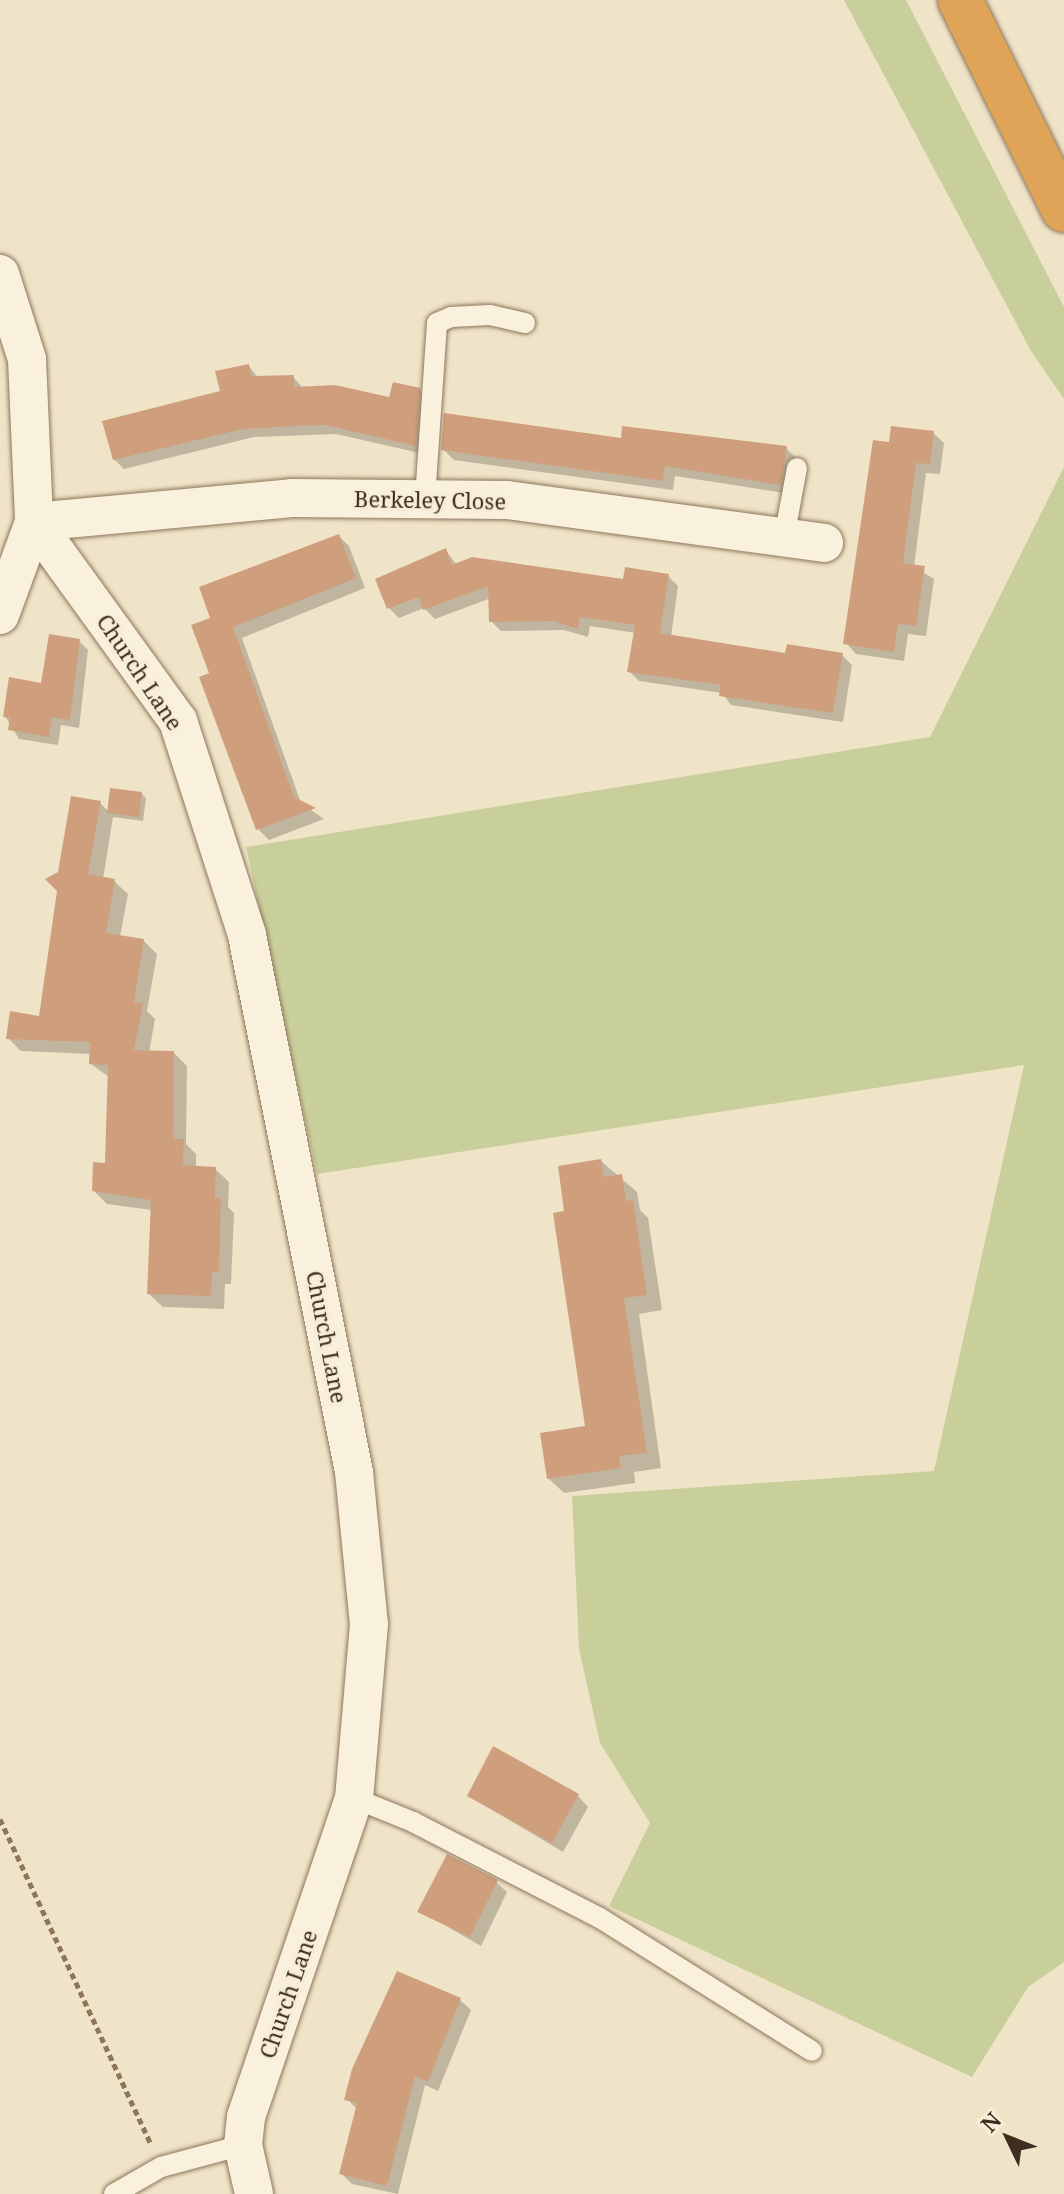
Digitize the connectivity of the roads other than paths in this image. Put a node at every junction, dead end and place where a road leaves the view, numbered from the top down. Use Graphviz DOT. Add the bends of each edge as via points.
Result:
graph roads {
  1 [pos="960,0"];
  2 [pos="1064,210"];
  3 [pos="0,274"];
  4 [pos="525,323"];
  5 [pos="797,468"];
  6 [pos="425,499"];
  7 [pos="34,522"];
  8 [pos="784,538"];
  9 [pos="824,543"];
  10 [pos="0,615"];
  11 [pos="354,1798"];
  12 [pos="812,2051"];
  13 [pos="243,2145"];
  14 [pos="114,2194"];
  15 [pos="254,2194"];
  1 -- 2 [label="highway"];
  3 -- 7 [label="street" via="27,359"];
  4 -- 6 [label="lane" via="490,315 437,323"];
  5 -- 8 [label="lane"];
  6 -- 7 [label="street, Berkeley Close" via="292,498"];
  6 -- 8 [label="street, Berkeley Close" via="507,500"];
  7 -- 10 [label="street"];
  7 -- 11 [label="street, Church Lane" via="178,721 247,935 354,1472 369,1624"];
  8 -- 9 [label="street, Berkeley Close"];
  11 -- 12 [label="lane" via="413,1822 600,1918"];
  11 -- 13 [label="street, Church Lane" via="246,2117"];
  13 -- 14 [label="lane" via="161,2167"];
  13 -- 15 [label="street, Church Lane"];
}
